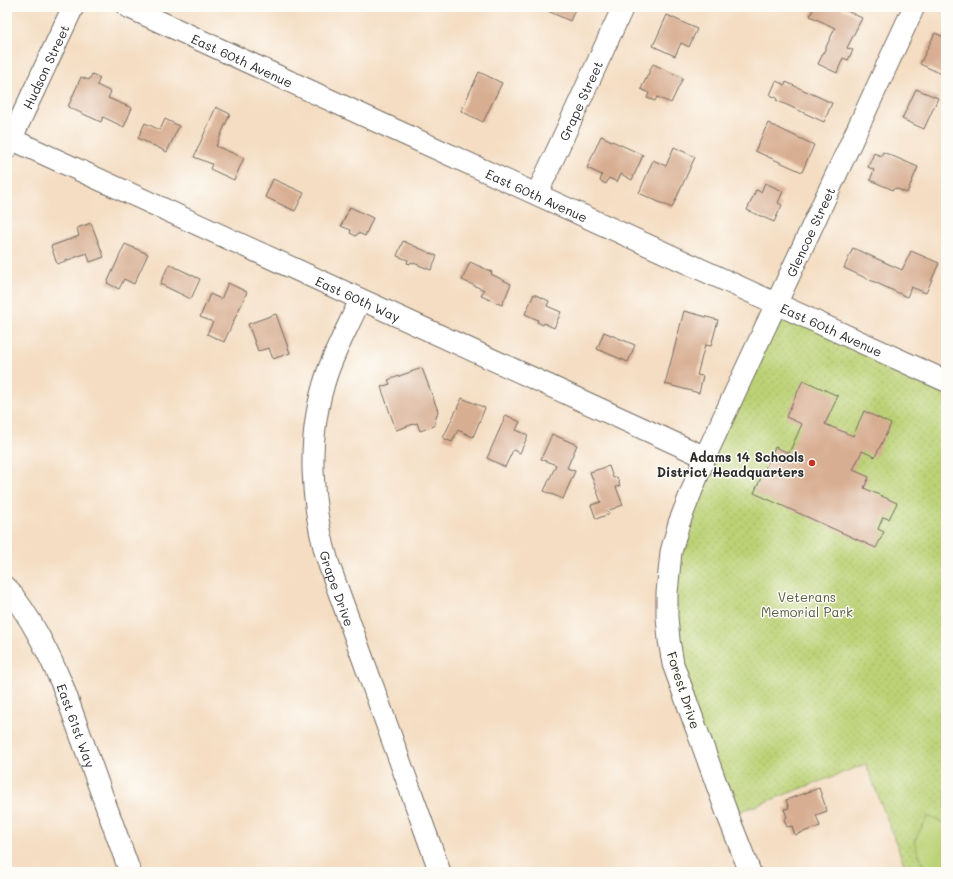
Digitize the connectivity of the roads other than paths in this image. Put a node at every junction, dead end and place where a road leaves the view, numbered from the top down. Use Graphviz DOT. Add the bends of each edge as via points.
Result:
graph roads {
  1 [pos="73,7"];
  2 [pos="128,7"];
  3 [pos="623,7"];
  4 [pos="914,7"];
  5 [pos="9,144"];
  6 [pos="537,194"];
  7 [pos="360,300"];
  8 [pos="776,303"];
  9 [pos="946,381"];
  10 [pos="705,457"];
  11 [pos="7,588"];
  12 [pos="130,872"];
  13 [pos="440,872"];
  14 [pos="750,872"];
  1 -- 5 [label="street, Hudson Street"];
  2 -- 6 [label="street, East 60th Avenue"];
  3 -- 6 [label="street, Grape Street"];
  4 -- 8 [label="street, Glencoe Street"];
  5 -- 7 [label="street, East 60th Way"];
  6 -- 8 [label="street, East 60th Avenue"];
  7 -- 10 [label="street, East 60th Way"];
  7 -- 13 [label="street, Grape Drive" via="327,373 322,390 314,443 316,513 329,565"];
  8 -- 9 [label="street, East 60th Avenue"];
  8 -- 10 [label="street, Glencoe Street"];
  10 -- 14 [label="street, Forest Drive" via="679,523 673,546 667,593 668,630 673,664"];
  11 -- 12 [label="street, East 61st Way" via="41,638 56,670"];
}
